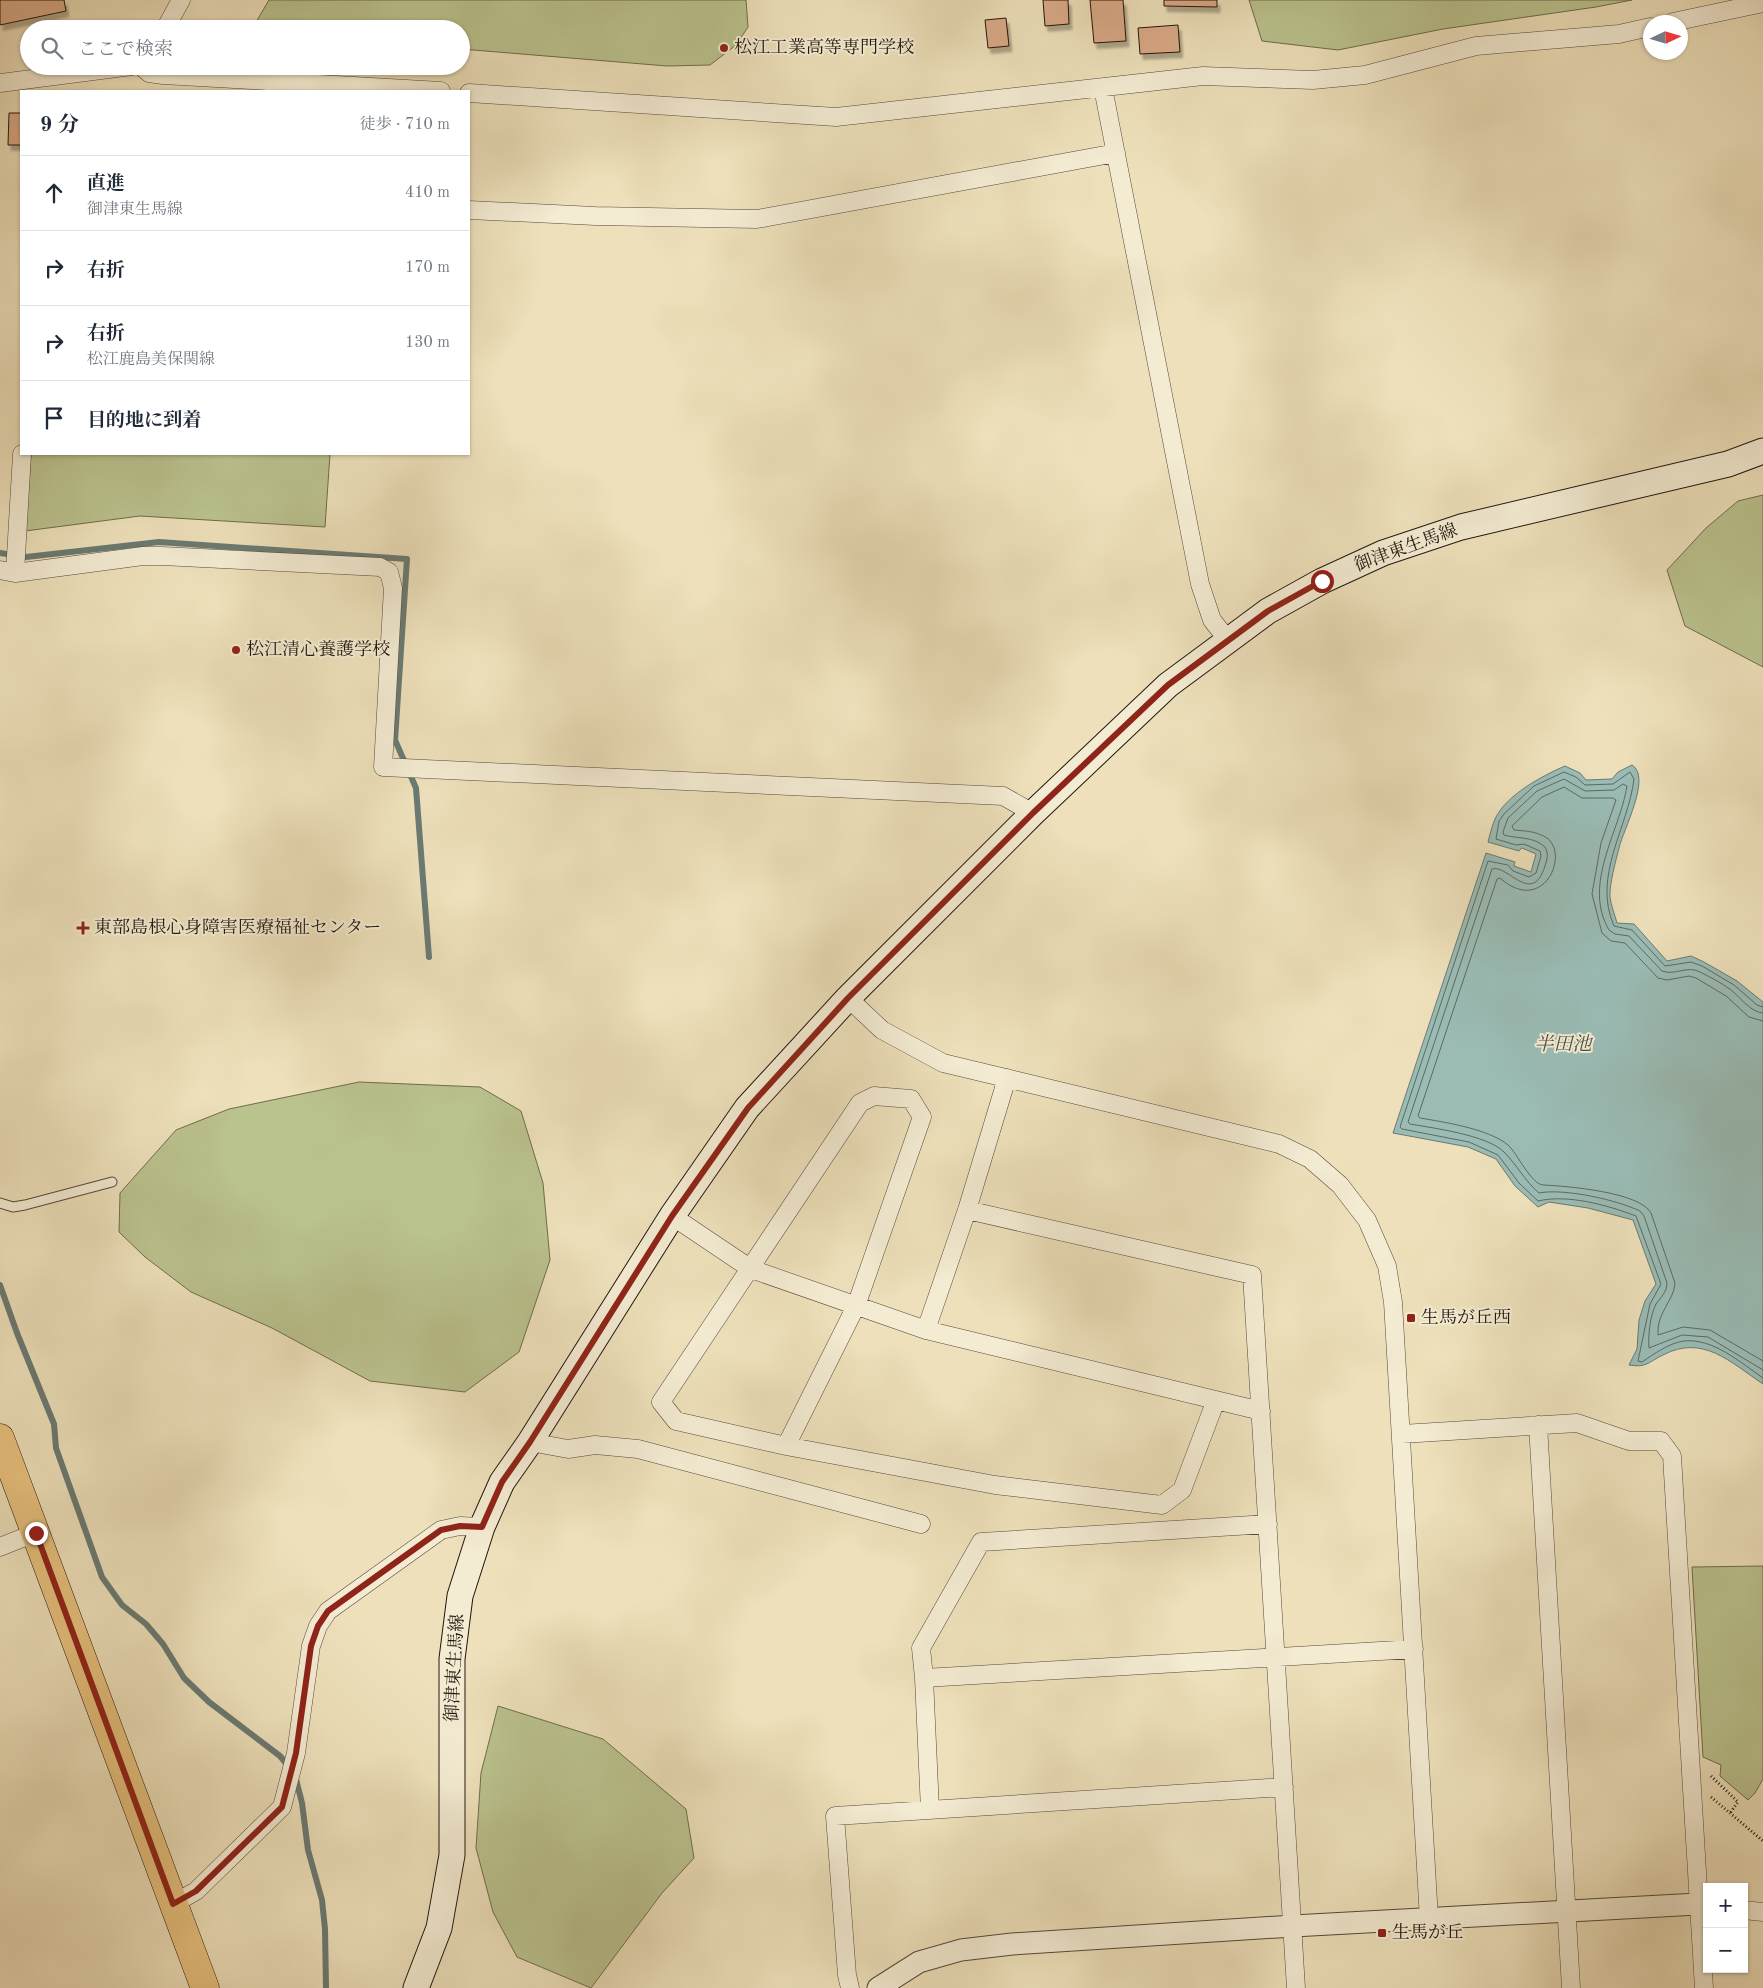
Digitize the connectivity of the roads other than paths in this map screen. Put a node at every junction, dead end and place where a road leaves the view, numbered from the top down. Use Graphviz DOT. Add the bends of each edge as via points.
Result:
graph roads {
  1 [pos="181,0"];
  2 [pos="1763,3"];
  3 [pos="1688,19"];
  4 [pos="169,20"];
  5 [pos="1643,29"];
  6 [pos="90,75"];
  7 [pos="163,75"];
  8 [pos="0,84"];
  9 [pos="44,85"];
  10 [pos="1103,88"];
  11 [pos="424,90"];
  12 [pos="470,93"];
  13 [pos="1116,153"];
  14 [pos="470,210"];
  15 [pos="1763,450"];
  16 [pos="22,455"];
  17 [pos="11,563"];
  18 [pos="1227,639"];
  19 [pos="1033,813"];
  20 [pos="848,998"];
  21 [pos="1007,1078"];
  22 [pos="112,1182"];
  23 [pos="0,1203"];
  24 [pos="967,1210"];
  25 [pos="672,1216"];
  26 [pos="751,1269"];
  27 [pos="856,1306"];
  28 [pos="926,1330"];
  29 [pos="1216,1400"];
  30 [pos="1261,1411"];
  31 [pos="1538,1424"];
  32 [pos="1402,1434"];
  33 [pos="0,1438"];
  34 [pos="530,1442"];
  35 [pos="786,1446"];
  36 [pos="921,1524"];
  37 [pos="1268,1524"];
  38 [pos="482,1527"];
  39 [pos="36,1533"];
  40 [pos="0,1547"];
  41 [pos="1414,1649"];
  42 [pos="1276,1657"];
  43 [pos="924,1678"];
  44 [pos="1284,1787"];
  45 [pos="930,1810"];
  46 [pos="173,1904"];
  47 [pos="1702,1905"];
  48 [pos="1748,1910"];
  49 [pos="1567,1911"];
  50 [pos="1763,1912"];
  51 [pos="1430,1919"];
  52 [pos="1292,1926"];
  53 [pos="205,1988"];
  54 [pos="416,1988"];
  55 [pos="850,1988"];
  56 [pos="878,1988"];
  57 [pos="1296,1988"];
  58 [pos="1571,1988"];
  59 [pos="1704,1988"];
  1 -- 4 [label="street"];
  2 -- 3 [label="street"];
  5 -- 10 [label="street" via="1476,46 1356,76 1313,80 1203,76"];
  6 -- 9 [label="street"];
  7 -- 11 [label="street"];
  8 -- 9 [label="street"];
  10 -- 12 [label="street" via="836,117"];
  10 -- 13 [label="street"];
  13 -- 14 [label="street" via="757,219"];
  13 -- 18 [label="street" via="1200,584 1212,620"];
  15 -- 18 [label="main road, 御津東生馬線" via="1728,464 1461,527 1383,553 1322,581 1268,611"];
  16 -- 17 [label="street"];
  17 -- 19 [label="street" via="143,556 380,567 389,572 393,588 383,767 1003,796"];
  18 -- 19 [label="main road, 御津東生馬線" via="1168,685"];
  19 -- 20 [label="main road, 御津東生馬線"];
  20 -- 21 [label="street" via="882,1030 943,1064"];
  20 -- 25 [label="main road, 御津東生馬線" via="748,1108"];
  21 -- 24 [label="street"];
  21 -- 32 [label="street" via="1279,1144 1310,1159 1340,1186 1367,1220 1387,1266 1393,1302"];
  22 -- 23 [label="lane" via="25,1205 13,1207"];
  24 -- 28 [label="street"];
  24 -- 30 [label="street" via="1252,1275"];
  25 -- 26 [label="street"];
  25 -- 34 [label="main road, 御津東生馬線"];
  26 -- 27 [label="street"];
  26 -- 27 [label="street" via="860,1103 874,1096 911,1099 922,1117"];
  26 -- 35 [label="street" via="661,1402 676,1421"];
  27 -- 28 [label="street"];
  27 -- 35 [label="street"];
  28 -- 29 [label="street"];
  29 -- 30 [label="street"];
  29 -- 35 [label="street" via="1182,1490 1162,1505 996,1485"];
  30 -- 37 [label="street"];
  31 -- 32 [label="street"];
  31 -- 47 [label="street" via="1577,1423 1629,1440 1661,1442 1672,1456 1691,1781"];
  31 -- 49 [label="street"];
  32 -- 41 [label="street"];
  33 -- 39 [label="main road"];
  34 -- 36 [label="street" via="568,1449 595,1445 638,1449"];
  34 -- 38 [label="main road, 御津東生馬線" via="502,1482"];
  37 -- 42 [label="street"];
  37 -- 43 [label="street" via="980,1542 921,1648"];
  38 -- 46 [label="street" via="460,1526 441,1530 328,1611 311,1646 296,1753 282,1807 196,1891"];
  38 -- 54 [label="main road, 御津東生馬線" via="460,1596 452,1659 452,1855 439,1928"];
  39 -- 40 [label="street"];
  39 -- 46 [label="main road"];
  41 -- 42 [label="street"];
  41 -- 51 [label="street"];
  42 -- 43 [label="street"];
  42 -- 44 [label="street"];
  43 -- 45 [label="street"];
  44 -- 45 [label="street"];
  44 -- 52 [label="street"];
  45 -- 55 [label="street" via="835,1816"];
  46 -- 53 [label="main road"];
  47 -- 49 [label="street"];
  47 -- 59 [label="street"];
  48 -- 50 [label="street"];
  49 -- 51 [label="street"];
  49 -- 58 [label="street"];
  51 -- 52 [label="street"];
  52 -- 56 [label="street" via="961,1950 919,1962"];
  52 -- 57 [label="street"];
}
